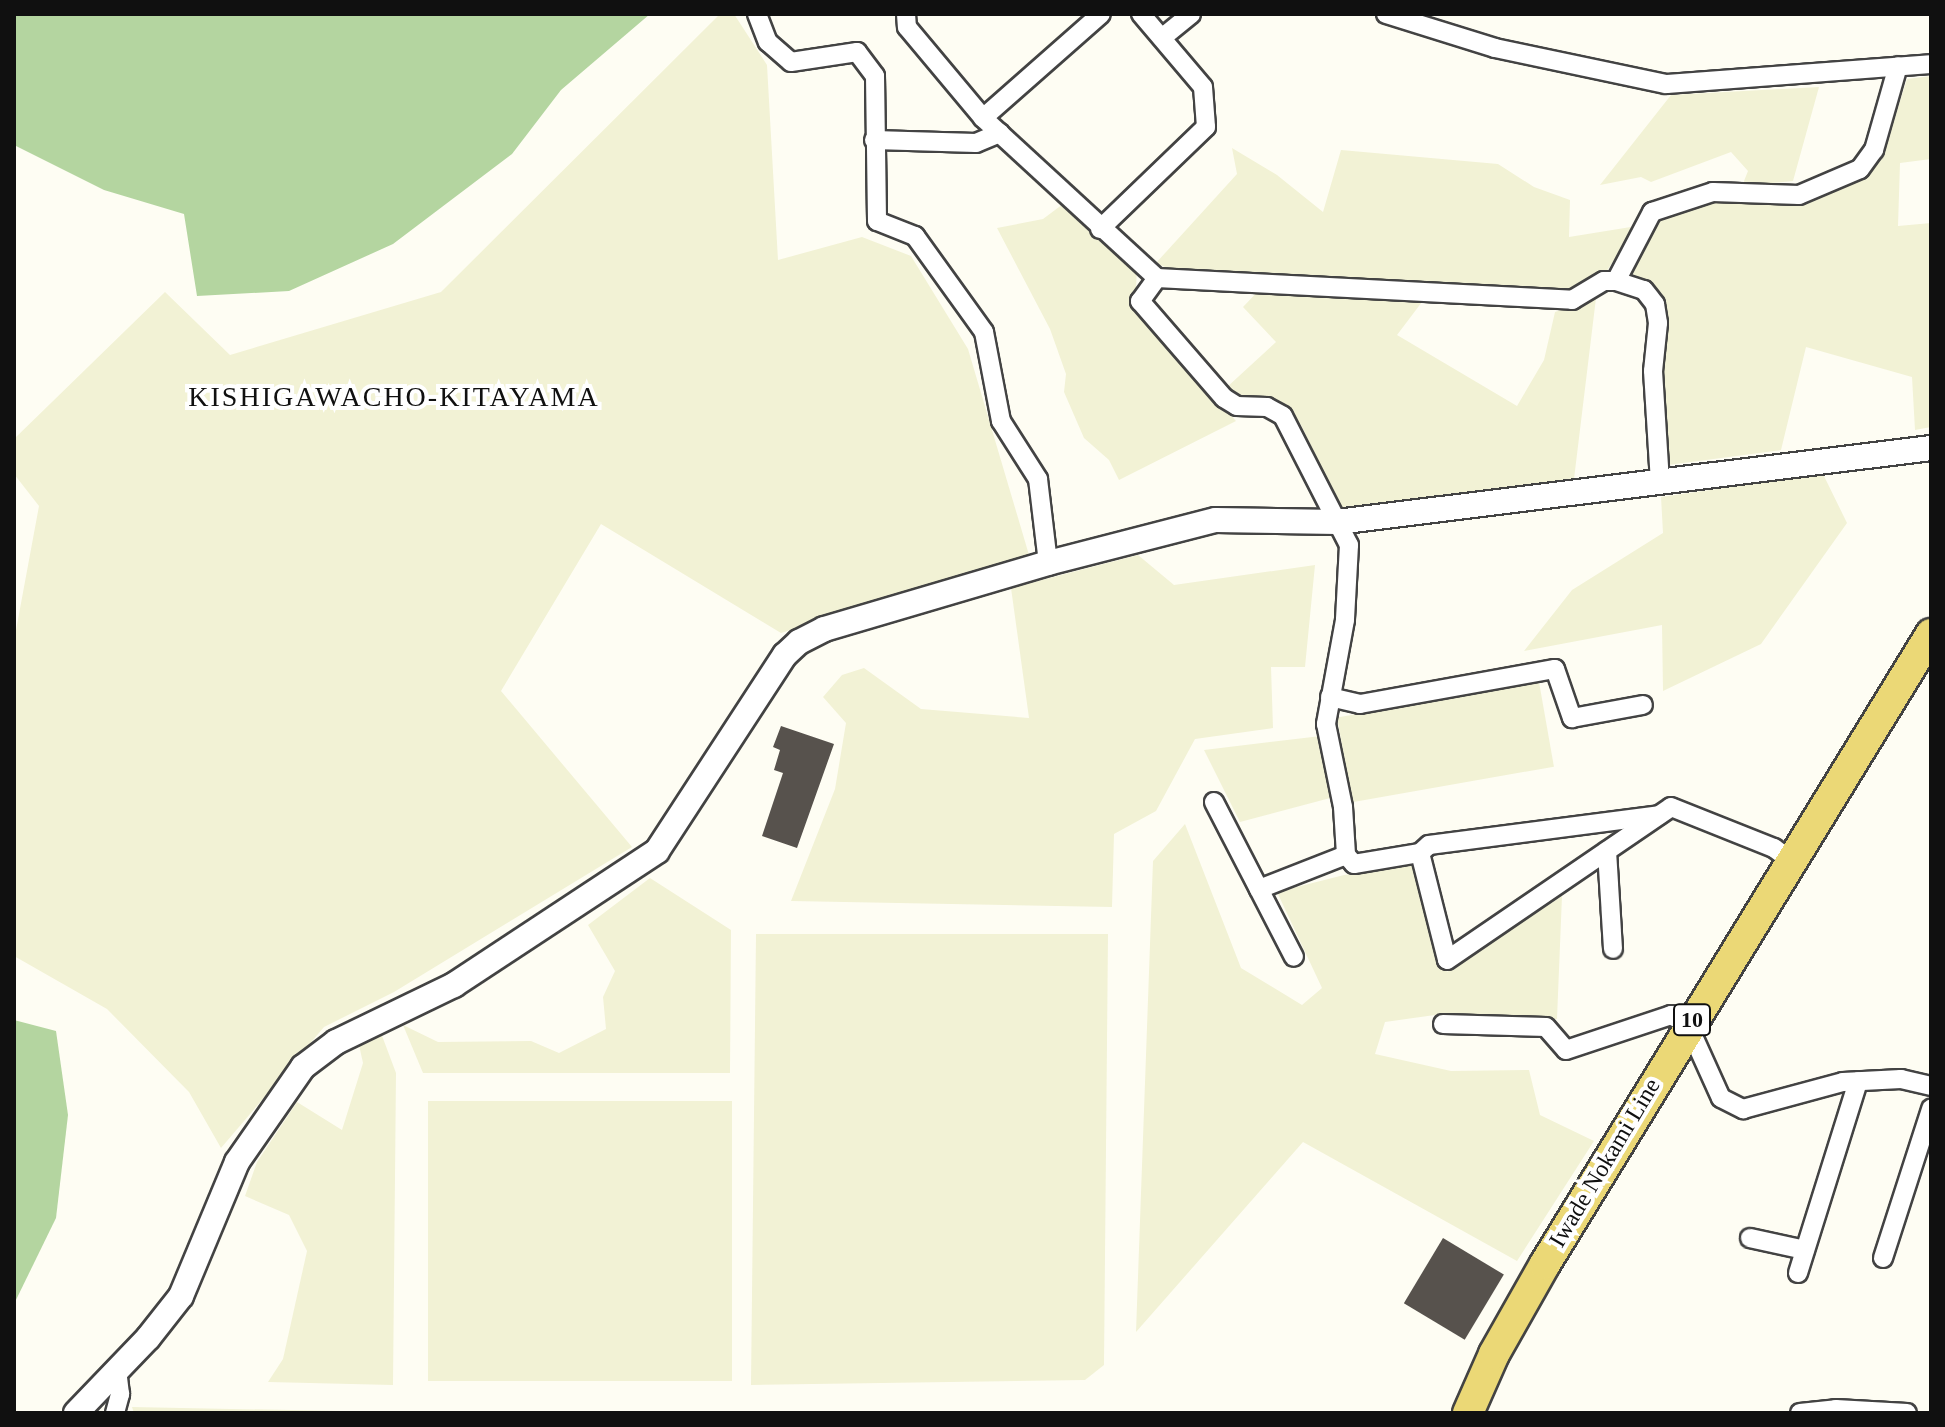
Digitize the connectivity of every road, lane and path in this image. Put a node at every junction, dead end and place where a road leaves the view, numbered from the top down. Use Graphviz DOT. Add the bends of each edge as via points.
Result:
graph roads {
  1 [pos="757,14"];
  2 [pos="906,14"];
  3 [pos="1101,14"];
  4 [pos="1141,14"];
  5 [pos="1191,14"];
  6 [pos="1386,14"];
  7 [pos="1163,37"];
  8 [pos="1931,64"];
  9 [pos="1898,66"];
  10 [pos="983,118"];
  11 [pos="1000,133"];
  12 [pos="874,140"];
  13 [pos="1100,229"];
  14 [pos="1157,278"];
  15 [pos="1616,281"];
  16 [pos="1931,448"];
  17 [pos="1660,483"];
  18 [pos="1337,522"];
  19 [pos="1048,563"];
  20 [pos="1931,634"];
  21 [pos="1330,697"];
  22 [pos="1643,705"];
  23 [pos="1214,802"];
  24 [pos="1659,815"];
  25 [pos="1607,851"];
  26 [pos="1420,853"];
  27 [pos="1346,855"];
  28 [pos="1790,860"];
  29 [pos="1259,889"];
  30 [pos="1613,949"];
  31 [pos="1294,957"];
  32 [pos="1443,1024"];
  33 [pos="1688,1025"];
  34 [pos="1858,1081"];
  35 [pos="1931,1086"];
  36 [pos="1931,1109"];
  37 [pos="1750,1238"];
  38 [pos="1805,1250"];
  39 [pos="1883,1258"];
  40 [pos="1798,1273"];
  41 [pos="117,1369"];
  42 [pos="1864,1412"];
  43 [pos="76,1413"];
  44 [pos="115,1413"];
  45 [pos="1468,1413"];
  46 [pos="1800,1413"];
  47 [pos="1907,1413"];
  1 -- 12 [label="street" via="768,42 791,62 857,52 875,76"];
  2 -- 10 [label="street" via="907,27"];
  3 -- 10 [label="street"];
  4 -- 7 [label="street"];
  5 -- 7 [label="street"];
  6 -- 9 [label="street" via="1508,51 1666,84"];
  7 -- 13 [label="street" via="1203,87 1206,127"];
  8 -- 9 [label="street"];
  9 -- 15 [label="street" via="1874,150 1860,169 1799,195 1713,192 1652,212"];
  10 -- 11 [label="street"];
  11 -- 12 [label="street" via="976,143"];
  11 -- 13 [label="street"];
  12 -- 19 [label="street" via="877,221 915,236 984,332 1001,421 1038,479"];
  13 -- 14 [label="street"];
  14 -- 15 [label="street" via="1572,300 1604,281"];
  14 -- 18 [label="street" via="1140,301 1224,398 1283,416"];
  15 -- 17 [label="street" via="1644,290 1655,304"];
  16 -- 17 [label="street"];
  17 -- 18 [label="street"];
  18 -- 19 [label="street" via="1216,520"];
  18 -- 21 [label="street" via="1349,545 1345,620"];
  19 -- 41 [label="street" via="824,629 799,642 785,655 657,851 454,985 336,1042 303,1067 237,1162 181,1296"];
  20 -- 28 [label="main road, Iwade Nokami Line / 10"];
  21 -- 22 [label="street" via="1360,704 1555,669 1572,718"];
  21 -- 27 [label="street" via="1326,724 1343,807"];
  23 -- 29 [label="street"];
  24 -- 25 [label="street"];
  24 -- 26 [label="street" via="1429,845"];
  24 -- 28 [label="street" via="1671,807 1774,848"];
  25 -- 26 [label="street" via="1447,960"];
  25 -- 30 [label="street"];
  26 -- 27 [label="street" via="1354,864"];
  27 -- 29 [label="street"];
  28 -- 33 [label="main road, Iwade Nokami Line / 10"];
  29 -- 31 [label="street"];
  32 -- 33 [label="street" via="1546,1027 1566,1050 1671,1015"];
  33 -- 34 [label="street" via="1721,1098 1743,1109"];
  33 -- 45 [label="main road, Iwade Nokami Line / 10" via="1545,1264"];
  34 -- 35 [label="street" via="1901,1079"];
  34 -- 38 [label="street"];
  36 -- 39 [label="street"];
  37 -- 38 [label="street"];
  38 -- 40 [label="street"];
  41 -- 43 [label="street"];
  41 -- 44 [label="street" via="120,1394"];
  42 -- 46 [label="street"];
  42 -- 47 [label="street"];
}
